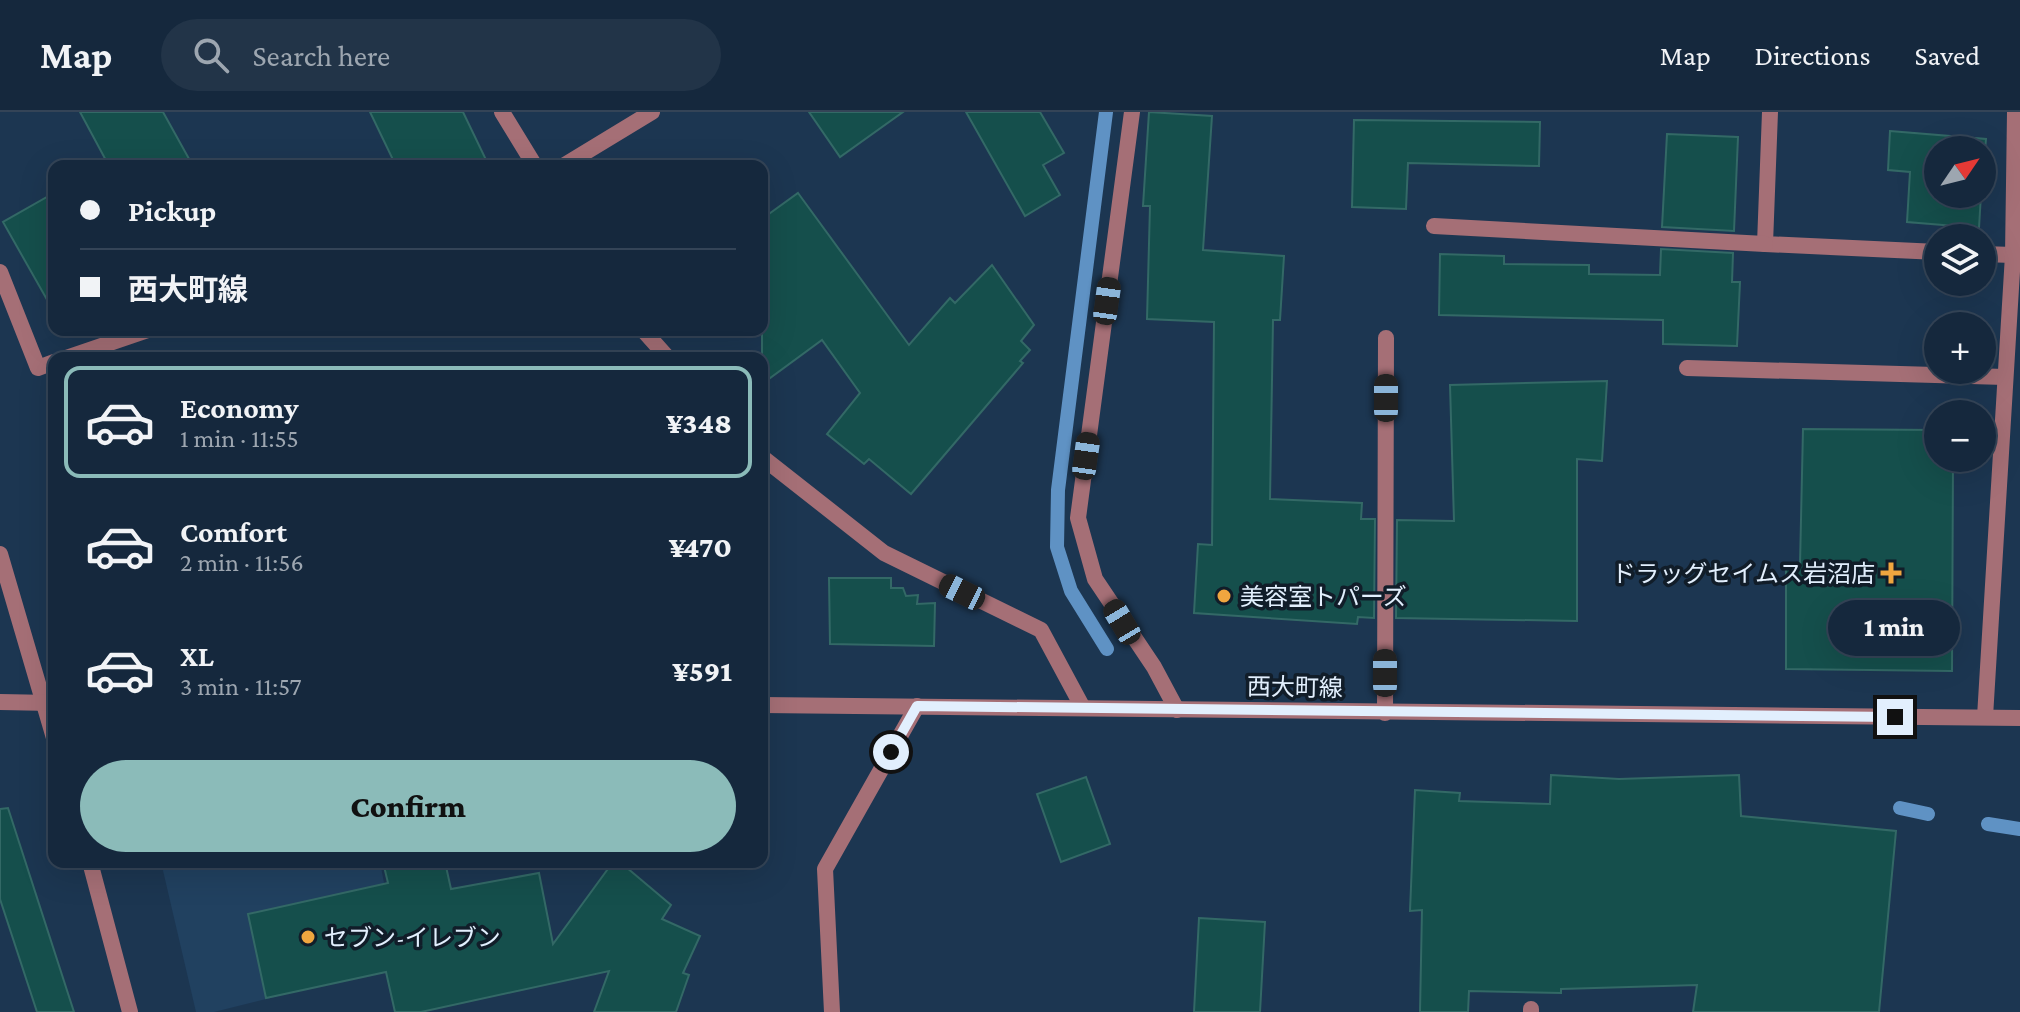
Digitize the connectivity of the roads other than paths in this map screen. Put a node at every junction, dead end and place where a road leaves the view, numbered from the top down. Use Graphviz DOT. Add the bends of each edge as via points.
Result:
graph roads {
  1 [pos="502,112"];
  2 [pos="652,112"];
  3 [pos="1132,112"];
  4 [pos="1770,112"];
  5 [pos="2015,112"];
  6 [pos="531,160"];
  7 [pos="573,160"];
  8 [pos="1434,226"];
  9 [pos="1765,244"];
  10 [pos="1924,251"];
  11 [pos="1996,254"];
  12 [pos="2013,255"];
  13 [pos="0,272"];
  14 [pos="2015,307"];
  15 [pos="130,336"];
  16 [pos="648,336"];
  17 [pos="1386,338"];
  18 [pos="84,352"];
  19 [pos="663,352"];
  20 [pos="48,364"];
  21 [pos="1687,368"];
  22 [pos="2005,377"];
  23 [pos="768,462"];
  24 [pos="0,554"];
  25 [pos="48,700"];
  26 [pos="0,702"];
  27 [pos="48,703"];
  28 [pos="768,705"];
  29 [pos="917,706"];
  30 [pos="1083,708"];
  31 [pos="1177,710"];
  32 [pos="1385,713"];
  33 [pos="1985,717"];
  34 [pos="2020,718"];
  35 [pos="92,868"];
  36 [pos="130,1012"];
  37 [pos="832,1012"];
  1 -- 6 [label="street"];
  2 -- 7 [label="street"];
  3 -- 31 [label="street" via="1078,518 1095,579"];
  4 -- 9 [label="street"];
  5 -- 12 [label="street"];
  8 -- 9 [label="street"];
  9 -- 10 [label="street"];
  11 -- 12 [label="street"];
  12 -- 14 [label="street"];
  13 -- 20 [label="street" via="38,368"];
  14 -- 22 [label="street"];
  15 -- 18 [label="street"];
  16 -- 19 [label="street"];
  17 -- 32 [label="street"];
  21 -- 22 [label="street"];
  22 -- 33 [label="street"];
  23 -- 30 [label="street" via="884,553 1041,630"];
  24 -- 25 [label="street"];
  26 -- 27 [label="street"];
  28 -- 29 [label="street, 西大町線"];
  29 -- 30 [label="street, 西大町線"];
  29 -- 37 [label="street" via="825,869"];
  30 -- 31 [label="street, 西大町線"];
  31 -- 32 [label="street, 西大町線"];
  32 -- 33 [label="street, 西大町線"];
  33 -- 34 [label="street, 西大町線"];
  35 -- 36 [label="street"];
}
